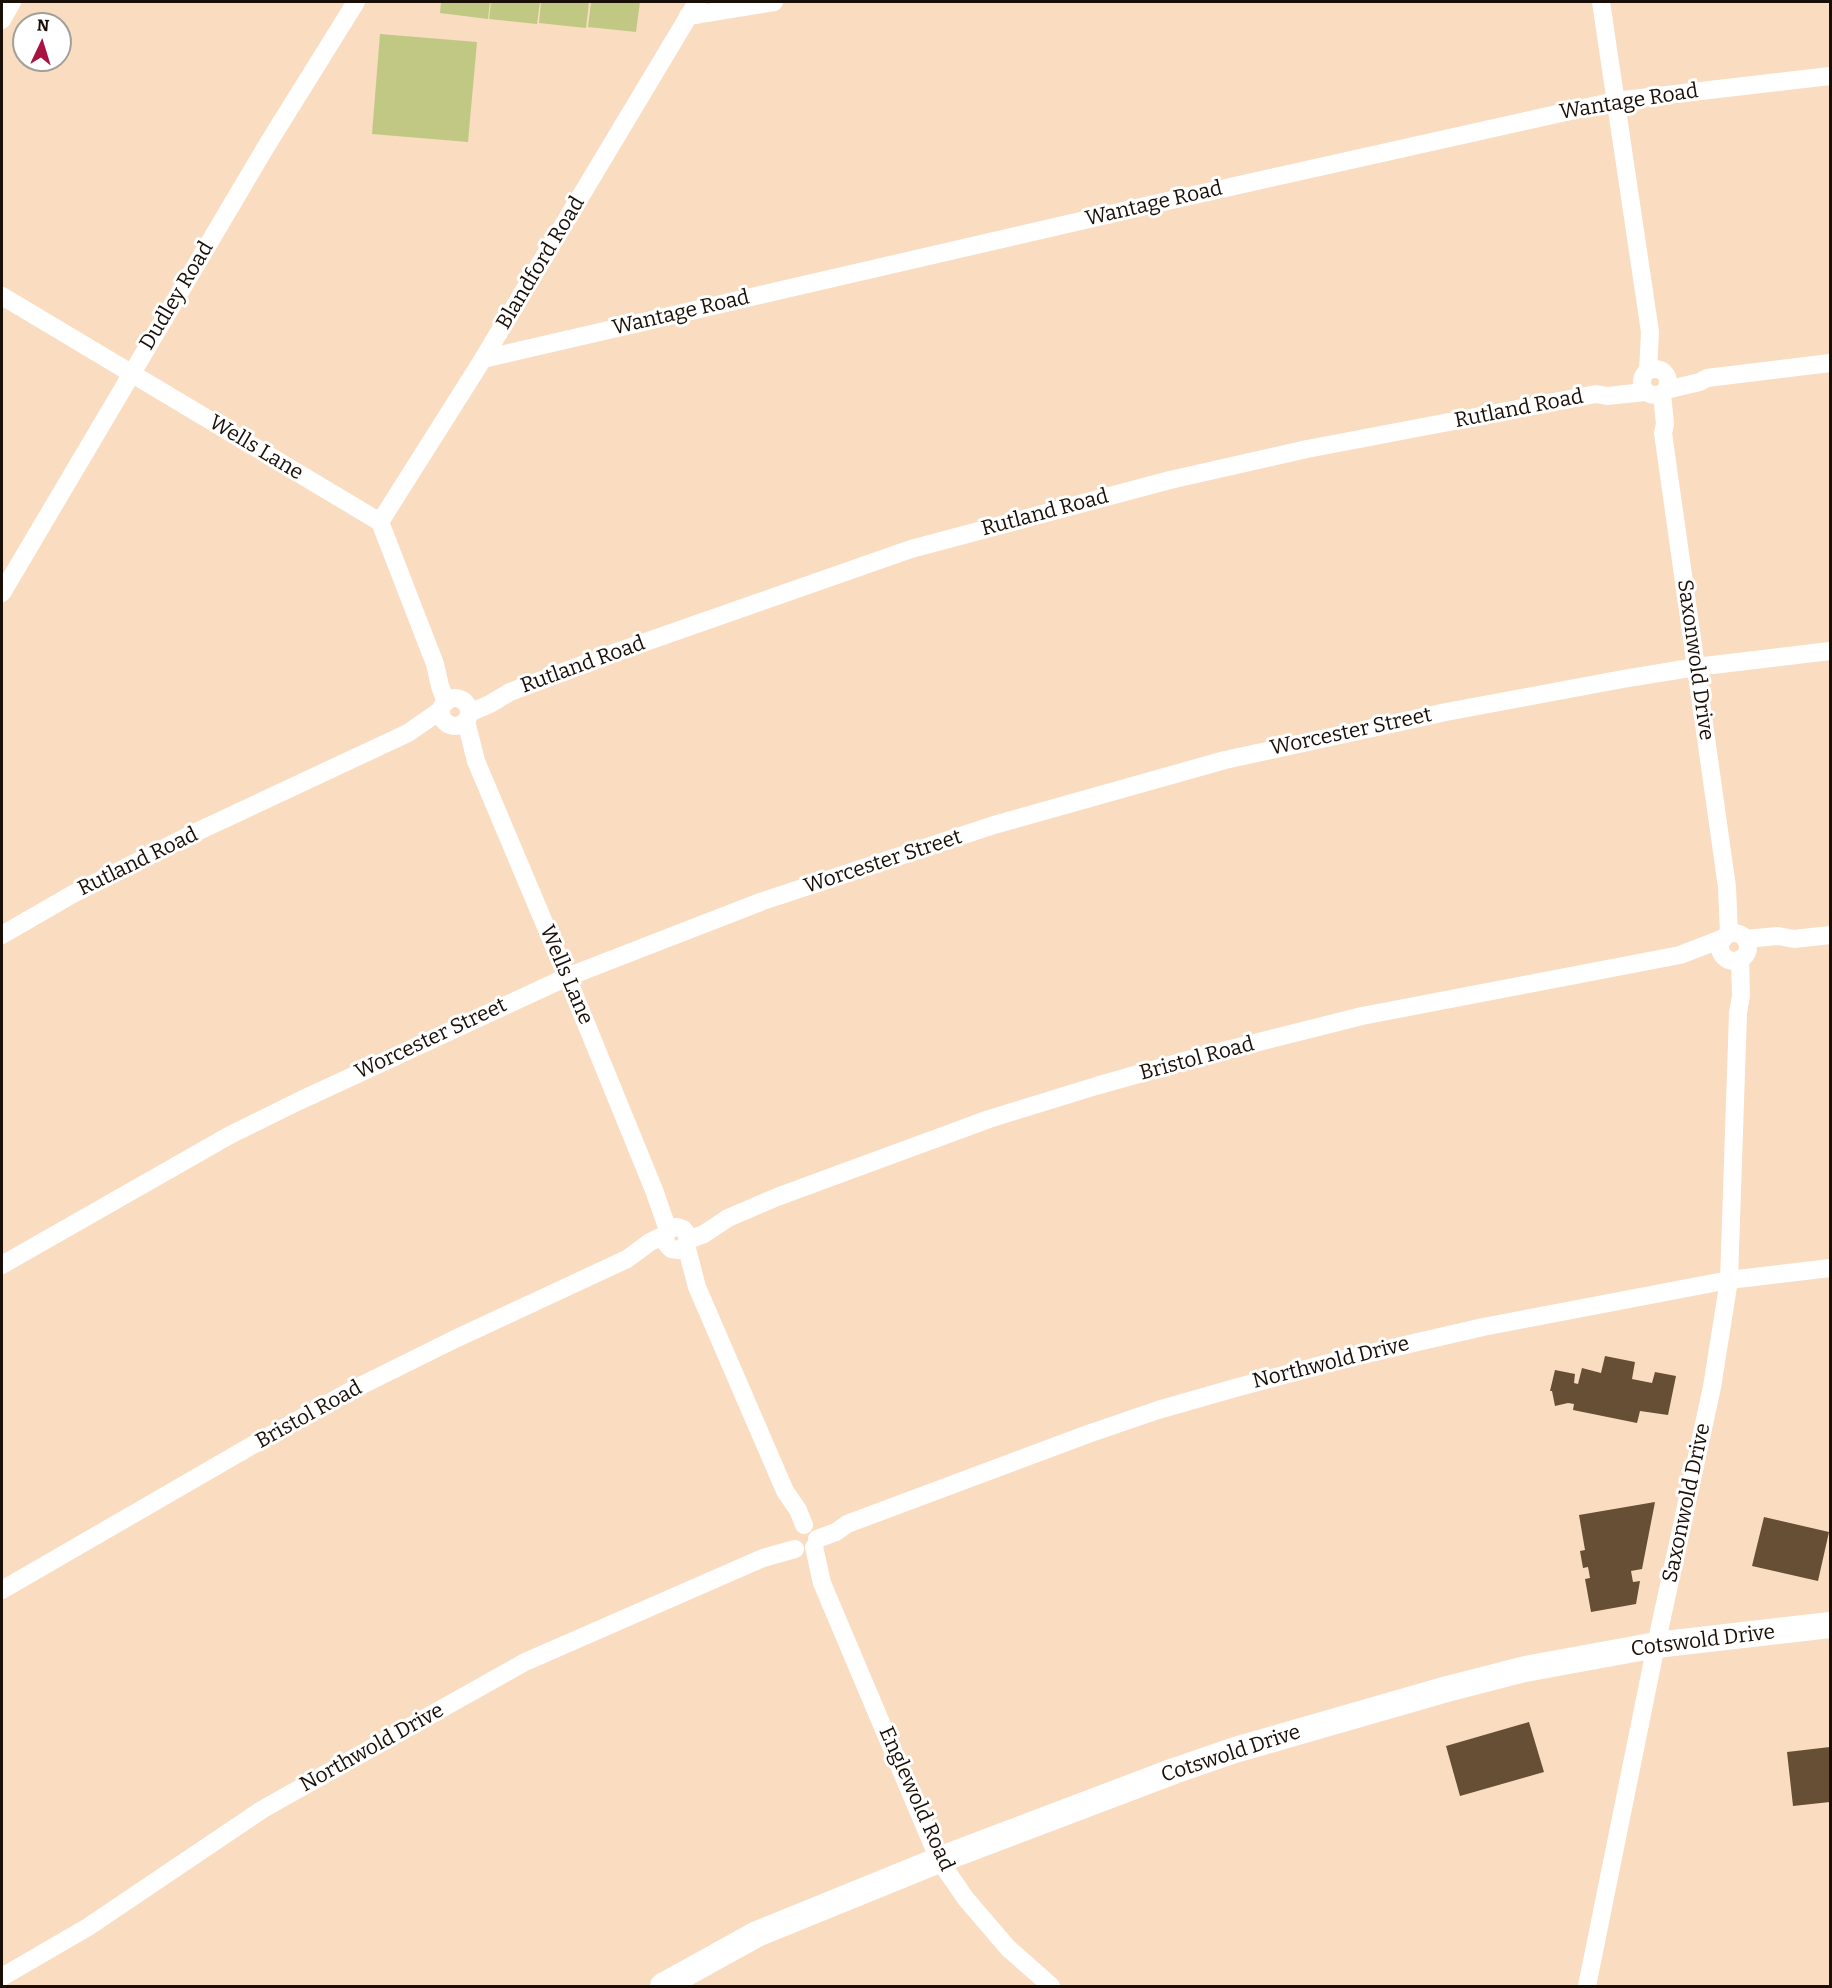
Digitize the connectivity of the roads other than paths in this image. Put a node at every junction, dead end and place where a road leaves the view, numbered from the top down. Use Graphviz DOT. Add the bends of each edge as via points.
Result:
graph roads {
  1 [pos="12,2"];
  2 [pos="356,2"];
  3 [pos="774,2"];
  4 [pos="1601,2"];
  5 [pos="693,9"];
  6 [pos="2,20"];
  7 [pos="1830,76"];
  8 [pos="1615,100"];
  9 [pos="2,296"];
  10 [pos="483,359"];
  11 [pos="1830,363"];
  12 [pos="131,373"];
  13 [pos="1655,382"];
  14 [pos="380,522"];
  15 [pos="2,593"];
  16 [pos="1830,651"];
  17 [pos="1696,667"];
  18 [pos="455,712"];
  19 [pos="2,935"];
  20 [pos="1830,935"];
  21 [pos="1735,946"];
  22 [pos="567,977"];
  23 [pos="676,1238"];
  24 [pos="2,1265"];
  25 [pos="1830,1268"];
  26 [pos="1729,1280"];
  27 [pos="804,1539"];
  28 [pos="2,1590"];
  29 [pos="1830,1625"];
  30 [pos="1656,1645"];
  31 [pos="939,1860"];
  32 [pos="2,1977"];
  33 [pos="663,1986"];
  34 [pos="1051,1986"];
  35 [pos="1587,1986"];
  1 -- 6 [label="street"];
  2 -- 12 [label="street, Dudley Road"];
  3 -- 5 [label="street"];
  4 -- 8 [label="street, Saxonwold Drive"];
  5 -- 10 [label="street, Blandford Road"];
  7 -- 8 [label="street, Wantage Road"];
  8 -- 10 [label="street, Wantage Road"];
  8 -- 13 [label="street, Saxonwold Drive" via="1650,332 1655,341"];
  9 -- 12 [label="street, Wells Lane"];
  10 -- 14 [label="street, Blandford Road"];
  11 -- 13 [label="street, Rutland Road" via="1707,378 1697,374"];
  12 -- 14 [label="street, Wells Lane"];
  12 -- 15 [label="street, Dudley Road"];
  13 -- 17 [label="street, Saxonwold Drive" via="1665,424 1663,433"];
  13 -- 18 [label="street, Rutland Road" via="1607,396 1596,394 1307,449 1170,480 911,549 510,692 487,695"];
  14 -- 18 [label="street, Wells Lane" via="440,686"];
  16 -- 17 [label="street, Worcester Street"];
  17 -- 21 [label="street, Saxonwold Drive" via="1727,887 1735,902"];
  17 -- 22 [label="street, Worcester Street" via="1446,712 1226,760 994,825 764,901"];
  18 -- 19 [label="street, Rutland Road" via="427,730 408,733 180,841 73,894"];
  18 -- 22 [label="street, Wells Lane" via="463,745 476,761"];
  20 -- 21 [label="street, Bristol Road" via="1794,939 1778,946"];
  21 -- 23 [label="street, Bristol Road" via="1362,1016 1195,1058 989,1119 777,1197 728,1218 704,1234"];
  21 -- 26 [label="street, Saxonwold Drive" via="1741,996"];
  22 -- 23 [label="street, Wells Lane"];
  22 -- 24 [label="street, Worcester Street" via="230,1135"];
  23 -- 27 [label="street, Englewold Road" via="785,1491 791,1518"];
  23 -- 28 [label="street, Bristol Road" via="352,1390"];
  25 -- 26 [label="street, Northwold Drive"];
  26 -- 27 [label="street, Northwold Drive" via="1483,1327 1235,1388 1088,1434 847,1524 836,1532"];
  26 -- 30 [label="street, Saxonwold Drive" via="1712,1387"];
  27 -- 31 [label="street, Englewold Road" via="812,1572 822,1583"];
  27 -- 32 [label="street, Northwold Drive" via="525,1662 263,1809 88,1927"];
  29 -- 30 [label="main road, Cotswold Drive"];
  30 -- 31 [label="main road, Cotswold Drive" via="1525,1669 1235,1750"];
  30 -- 35 [label="street, Saxonwold Drive"];
  31 -- 33 [label="main road, Cotswold Drive" via="757,1935"];
  31 -- 34 [label="street, Englewold Road" via="1008,1948"];
}
